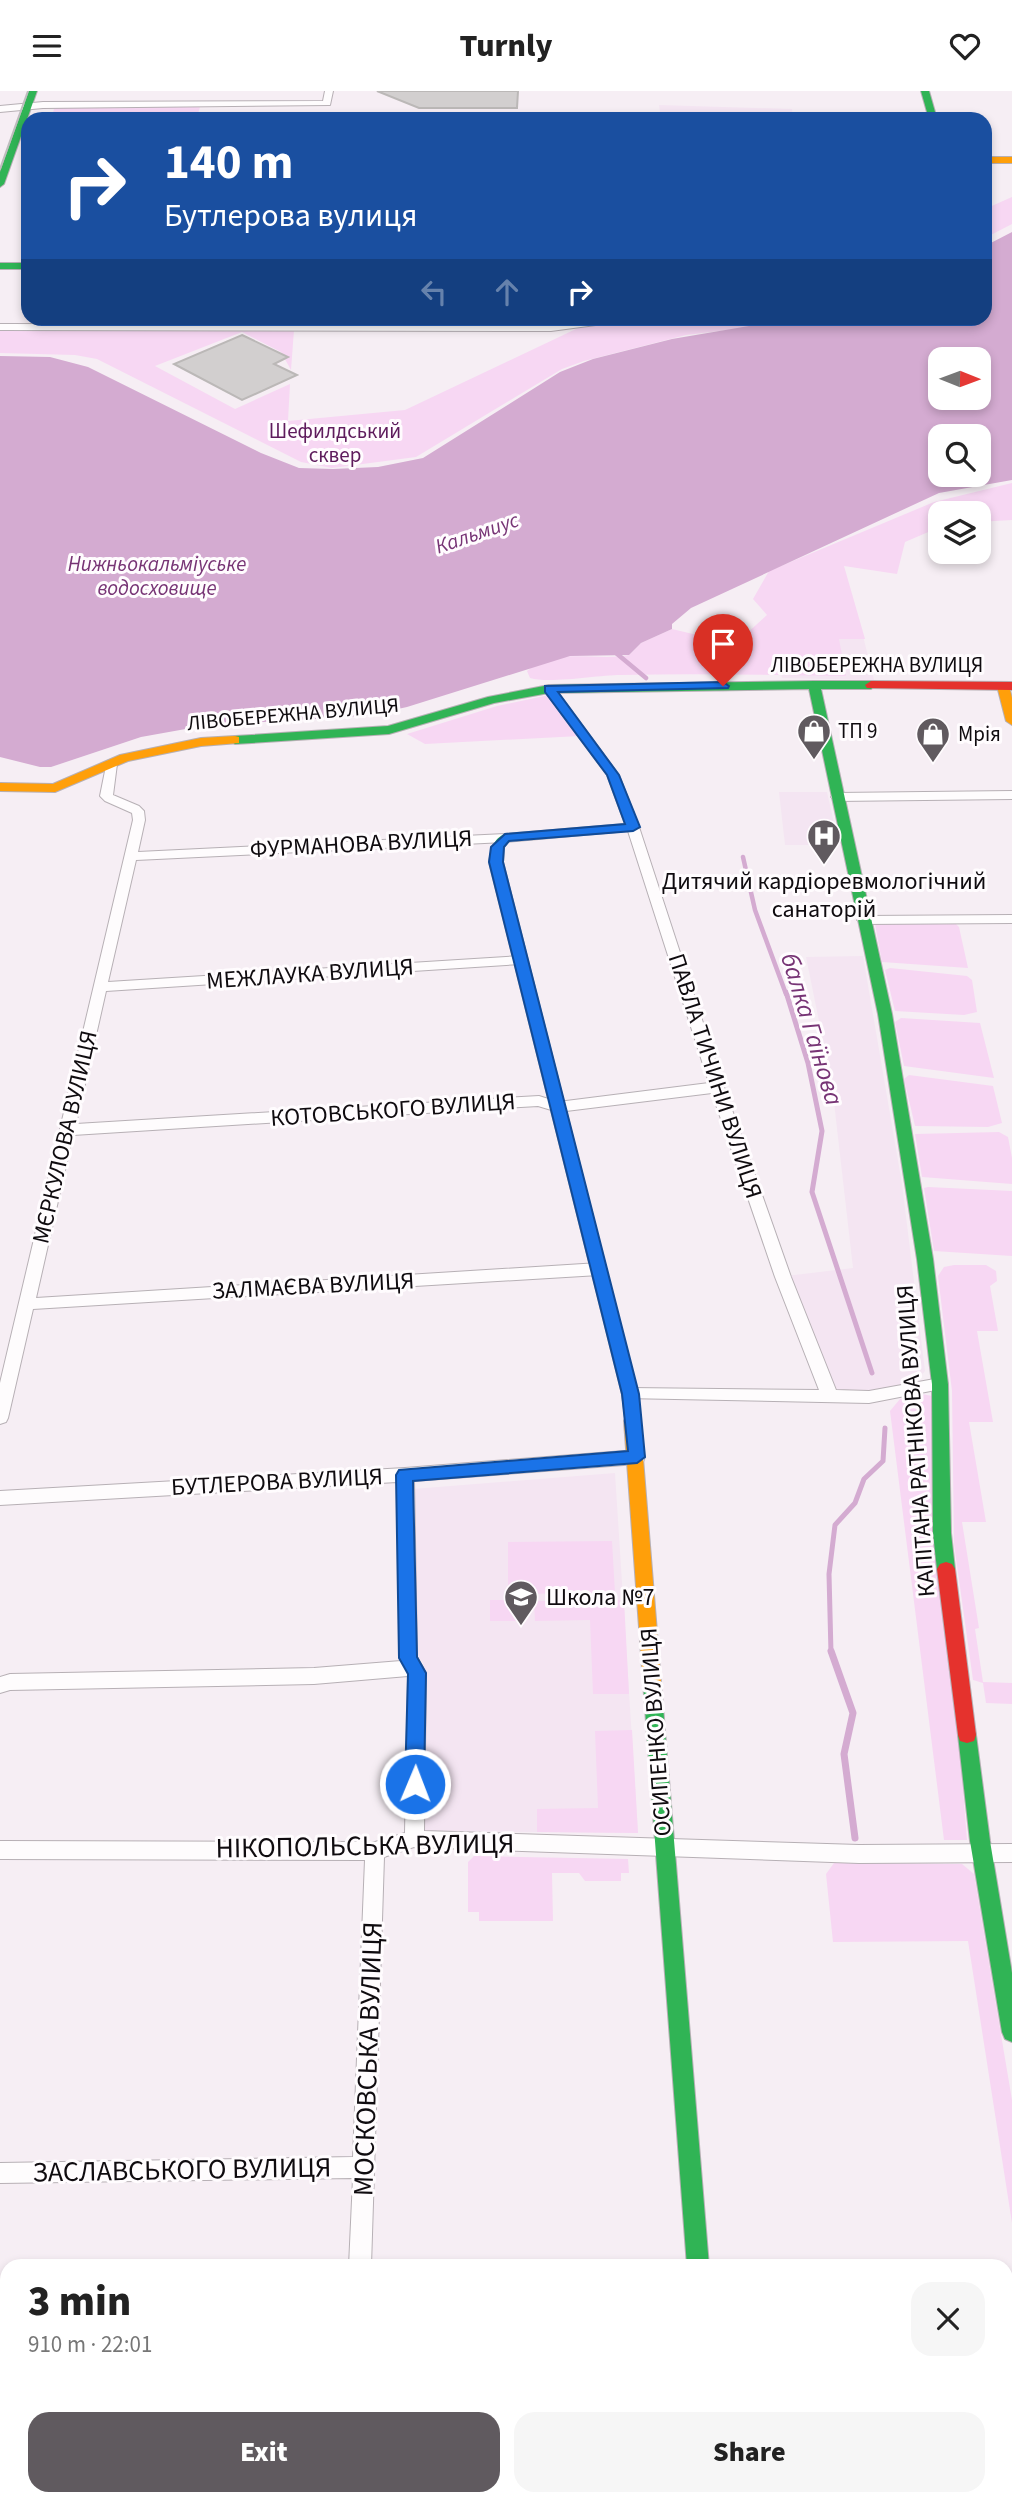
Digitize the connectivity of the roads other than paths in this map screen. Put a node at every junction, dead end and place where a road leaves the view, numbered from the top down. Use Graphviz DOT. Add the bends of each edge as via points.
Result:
graph roads {
  1 [pos="18,91"];
  2 [pos="329,91"];
  3 [pos="925,91"];
  4 [pos="30,99"];
  5 [pos="5,109"];
  6 [pos="931,112"];
  7 [pos="21,120"];
  8 [pos="0,138"];
  9 [pos="5,158"];
  10 [pos="992,160"];
  11 [pos="1012,160"];
  12 [pos="0,184"];
  13 [pos="0,266"];
  14 [pos="21,266"];
  15 [pos="566,326"];
  16 [pos="0,327"];
  17 [pos="814,685"];
  18 [pos="1008,686"];
  19 [pos="550,689"];
  20 [pos="1012,721"];
  21 [pos="111,764"];
  22 [pos="0,787"];
  23 [pos="1012,795"];
  24 [pos="837,797"];
  25 [pos="633,827"];
  26 [pos="505,838"];
  27 [pos="131,856"];
  28 [pos="1012,919"];
  29 [pos="864,920"];
  30 [pos="521,961"];
  31 [pos="100,987"];
  32 [pos="717,1087"];
  33 [pos="558,1107"];
  34 [pos="67,1130"];
  35 [pos="599,1269"];
  36 [pos="26,1304"];
  37 [pos="940,1384"];
  38 [pos="630,1394"];
  39 [pos="830,1397"];
  40 [pos="0,1418"];
  41 [pos="637,1457"];
  42 [pos="405,1475"];
  43 [pos="0,1497"];
  44 [pos="414,1668"];
  45 [pos="0,1685"];
  46 [pos="414,1839"];
  47 [pos="664,1847"];
  48 [pos="0,1850"];
  49 [pos="375,1851"];
  50 [pos="1012,1853"];
  51 [pos="982,1854"];
  52 [pos="1012,2032"];
  53 [pos="364,2167"];
  54 [pos="0,2173"];
  55 [pos="360,2259"];
  56 [pos="697,2259"];
  1 -- 5 [label="street"];
  2 -- 4 [label="street" via="327,103"];
  3 -- 6 [label="street"];
  4 -- 5 [label="street"];
  5 -- 8 [label="street"];
  7 -- 9 [label="street"];
  9 -- 12 [label="street"];
  10 -- 11 [label="street"];
  13 -- 14 [label="street"];
  15 -- 16 [label="street"];
  17 -- 18 [label="street, ЛІВОБЕРЕЖНА ВУЛИЦЯ"];
  17 -- 19 [label="street, ЛІВОБЕРЕЖНА ВУЛИЦЯ"];
  17 -- 24 [label="street, КАПІТАНА РАТНІКОВА ВУЛИЦЯ"];
  18 -- 20 [label="street"];
  19 -- 21 [label="street, ЛІВОБЕРЕЖНА ВУЛИЦЯ" via="492,700 390,730 201,743"];
  19 -- 25 [label="street, ПАВЛА ТИЧИНИ ВУЛИЦЯ" via="613,775"];
  21 -- 22 [label="street, ЛІВОБЕРЕЖНА ВУЛИЦЯ" via="55,788"];
  21 -- 27 [label="street, МЄРКУЛОВА ВУЛИЦЯ" via="106,796 138,811"];
  23 -- 24 [label="street"];
  24 -- 29 [label="street, КАПІТАНА РАТНІКОВА ВУЛИЦЯ"];
  25 -- 26 [label="street, ФУРМАНОВА ВУЛИЦЯ"];
  25 -- 32 [label="street, ПАВЛА ТИЧИНИ ВУЛИЦЯ"];
  26 -- 27 [label="street, ФУРМАНОВА ВУЛИЦЯ"];
  26 -- 30 [label="street, ОСИПЕНКО ВУЛИЦЯ" via="496,862"];
  27 -- 31 [label="street, МЄРКУЛОВА ВУЛИЦЯ"];
  28 -- 29 [label="street"];
  29 -- 37 [label="street, КАПІТАНА РАТНІКОВА ВУЛИЦЯ" via="904,1129"];
  30 -- 31 [label="street, МЕЖЛАУКА ВУЛИЦЯ"];
  30 -- 33 [label="street, ОСИПЕНКО ВУЛИЦЯ"];
  31 -- 34 [label="street, МЄРКУЛОВА ВУЛИЦЯ"];
  32 -- 33 [label="street, КОТОВСЬКОГО ВУЛИЦЯ"];
  32 -- 39 [label="street, ПАВЛА ТИЧИНИ ВУЛИЦЯ"];
  33 -- 34 [label="street, КОТОВСЬКОГО ВУЛИЦЯ" via="539,1101"];
  33 -- 35 [label="street, ОСИПЕНКО ВУЛИЦЯ"];
  34 -- 36 [label="street, МЄРКУЛОВА ВУЛИЦЯ"];
  35 -- 36 [label="street, ЗАЛМАЄВА ВУЛИЦЯ"];
  35 -- 38 [label="street, ОСИПЕНКО ВУЛИЦЯ"];
  36 -- 40 [label="street, МЄРКУЛОВА ВУЛИЦЯ"];
  37 -- 39 [label="street" via="869,1397"];
  37 -- 51 [label="street, КАПІТАНА РАТНІКОВА ВУЛИЦЯ" via="942,1534"];
  38 -- 39 [label="street"];
  38 -- 41 [label="street, ОСИПЕНКО ВУЛИЦЯ"];
  41 -- 42 [label="street, БУТЛЕРОВА ВУЛИЦЯ"];
  41 -- 47 [label="street, ОСИПЕНКО ВУЛИЦЯ"];
  42 -- 43 [label="street, БУТЛЕРОВА ВУЛИЦЯ"];
  42 -- 44 [label="street" via="408,1658"];
  44 -- 45 [label="street" via="314,1676"];
  44 -- 46 [label="street"];
  46 -- 47 [label="street, НІКОПОЛЬСЬКА ВУЛИЦЯ"];
  46 -- 49 [label="street, НІКОПОЛЬСЬКА ВУЛИЦЯ"];
  47 -- 51 [label="street, НІКОПОЛЬСЬКА ВУЛИЦЯ"];
  47 -- 56 [label="street, ОСИПЕНКО ВУЛИЦЯ"];
  48 -- 49 [label="street, НІКОПОЛЬСЬКА ВУЛИЦЯ"];
  49 -- 53 [label="street, МОСКОВСЬКА ВУЛИЦЯ"];
  50 -- 51 [label="street, НІКОПОЛЬСЬКА ВУЛИЦЯ"];
  51 -- 52 [label="street, КАПІТАНА РАТНІКОВА ВУЛИЦЯ"];
  53 -- 54 [label="street, ЗАСЛАВСЬКОГО ВУЛИЦЯ"];
  53 -- 55 [label="street, МОСКОВСЬКА ВУЛИЦЯ"];
}
